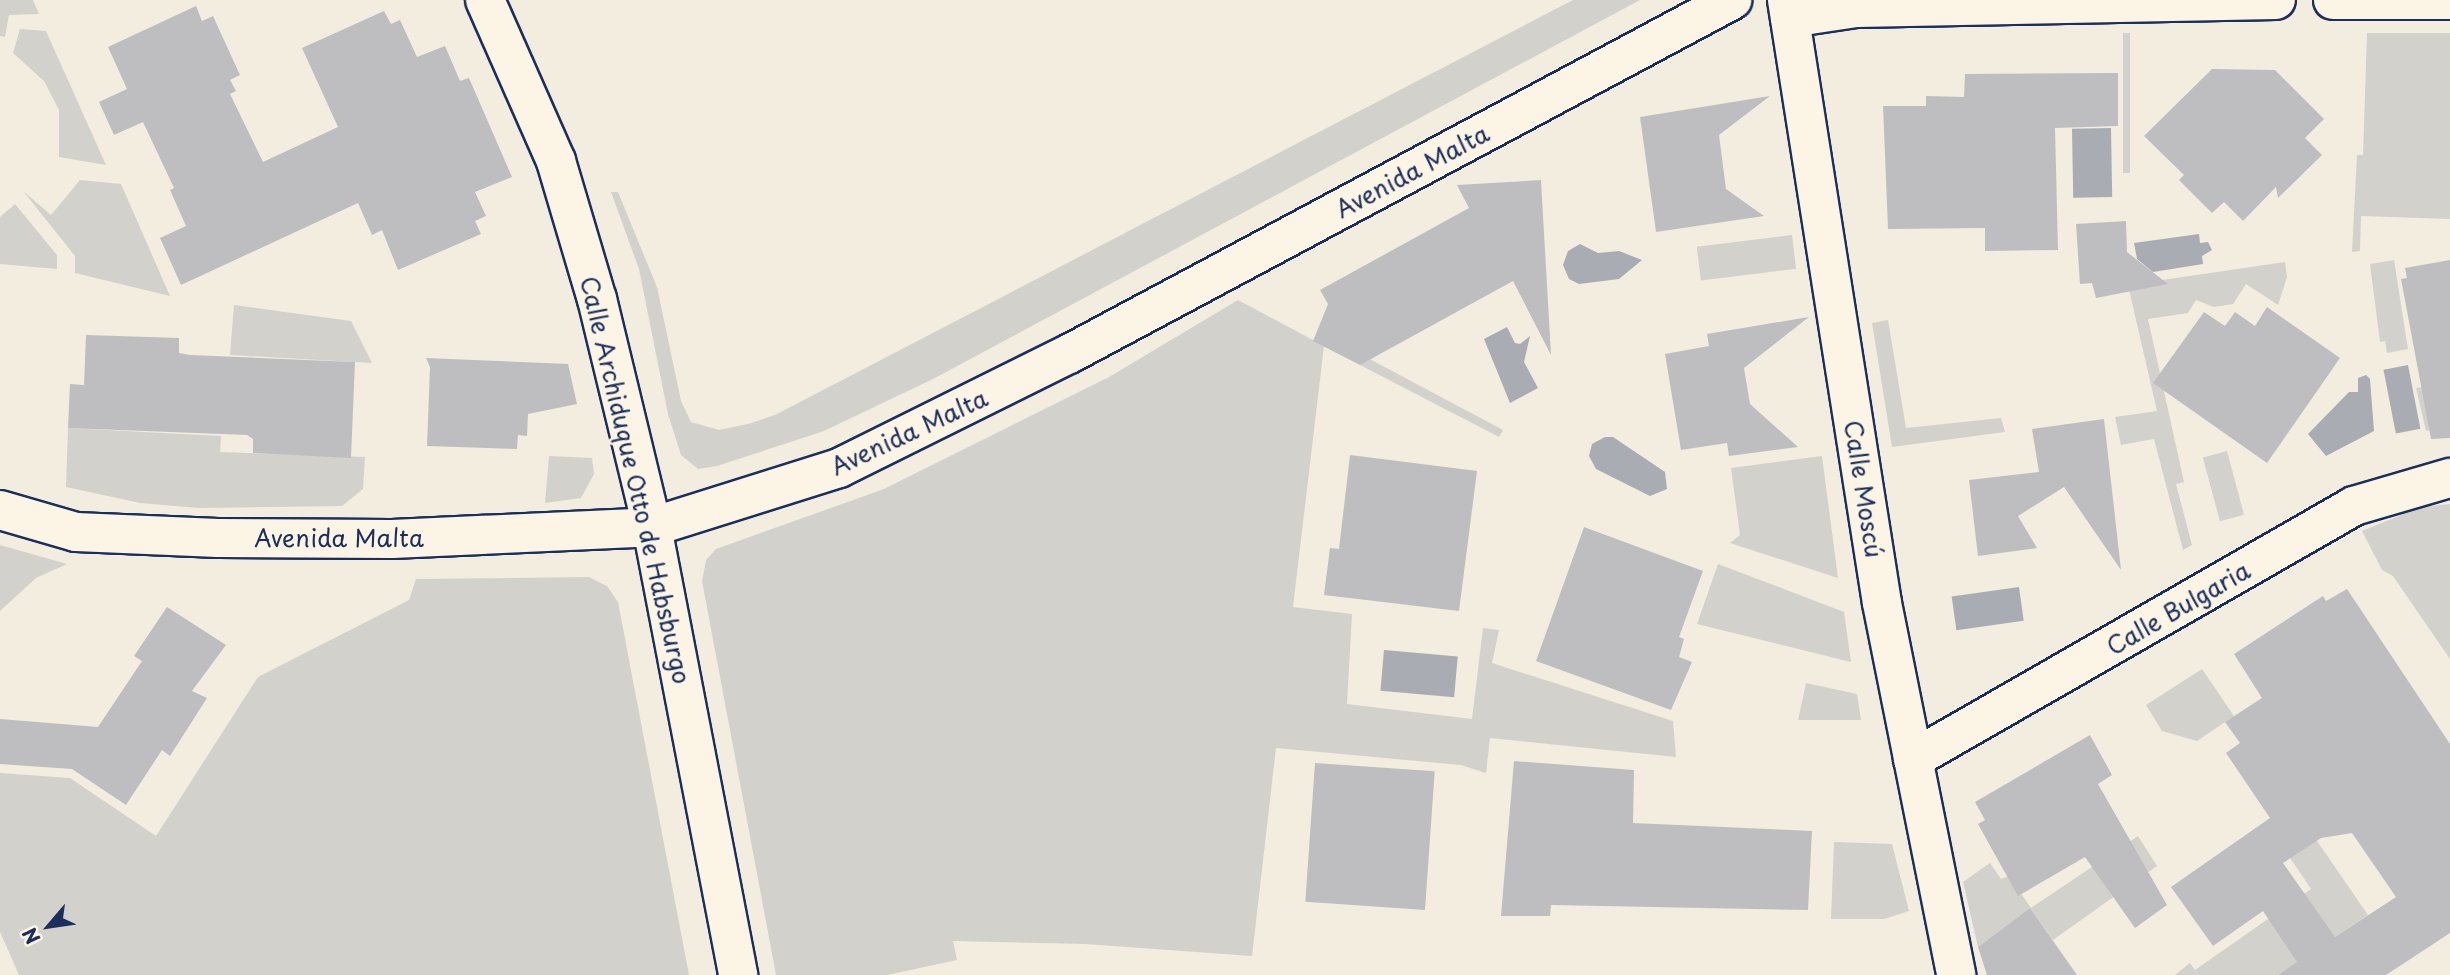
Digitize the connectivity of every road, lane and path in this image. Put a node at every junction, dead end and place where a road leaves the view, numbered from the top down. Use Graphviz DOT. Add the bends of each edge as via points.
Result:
graph roads {
  1 [pos="485,0"];
  2 [pos="1732,0"];
  3 [pos="2276,0"];
  4 [pos="2333,0"];
  5 [pos="2450,0"];
  6 [pos="1789,9"];
  7 [pos="2450,478"];
  8 [pos="0,510"];
  9 [pos="652,527"];
  10 [pos="1913,759"];
  11 [pos="738,975"];
  12 [pos="1956,975"];
  1 -- 9 [label="street, Calle Archiduque Otto de Habsburgo" via="556,161 582,241"];
  2 -- 9 [label="street, Avenida Malta" via="1069,354 839,468"];
  3 -- 6 [label="street"];
  4 -- 5 [label="street"];
  6 -- 10 [label="street, Calle Moscú" via="1880,589"];
  7 -- 10 [label="street, Calle Bulgaria" via="2354,506"];
  8 -- 9 [label="street, Avenida Malta" via="76,532 218,538 392,539"];
  9 -- 11 [label="street, Calle Archiduque Otto de Habsburgo"];
  10 -- 12 [label="street, Calle Moscú"];
}
